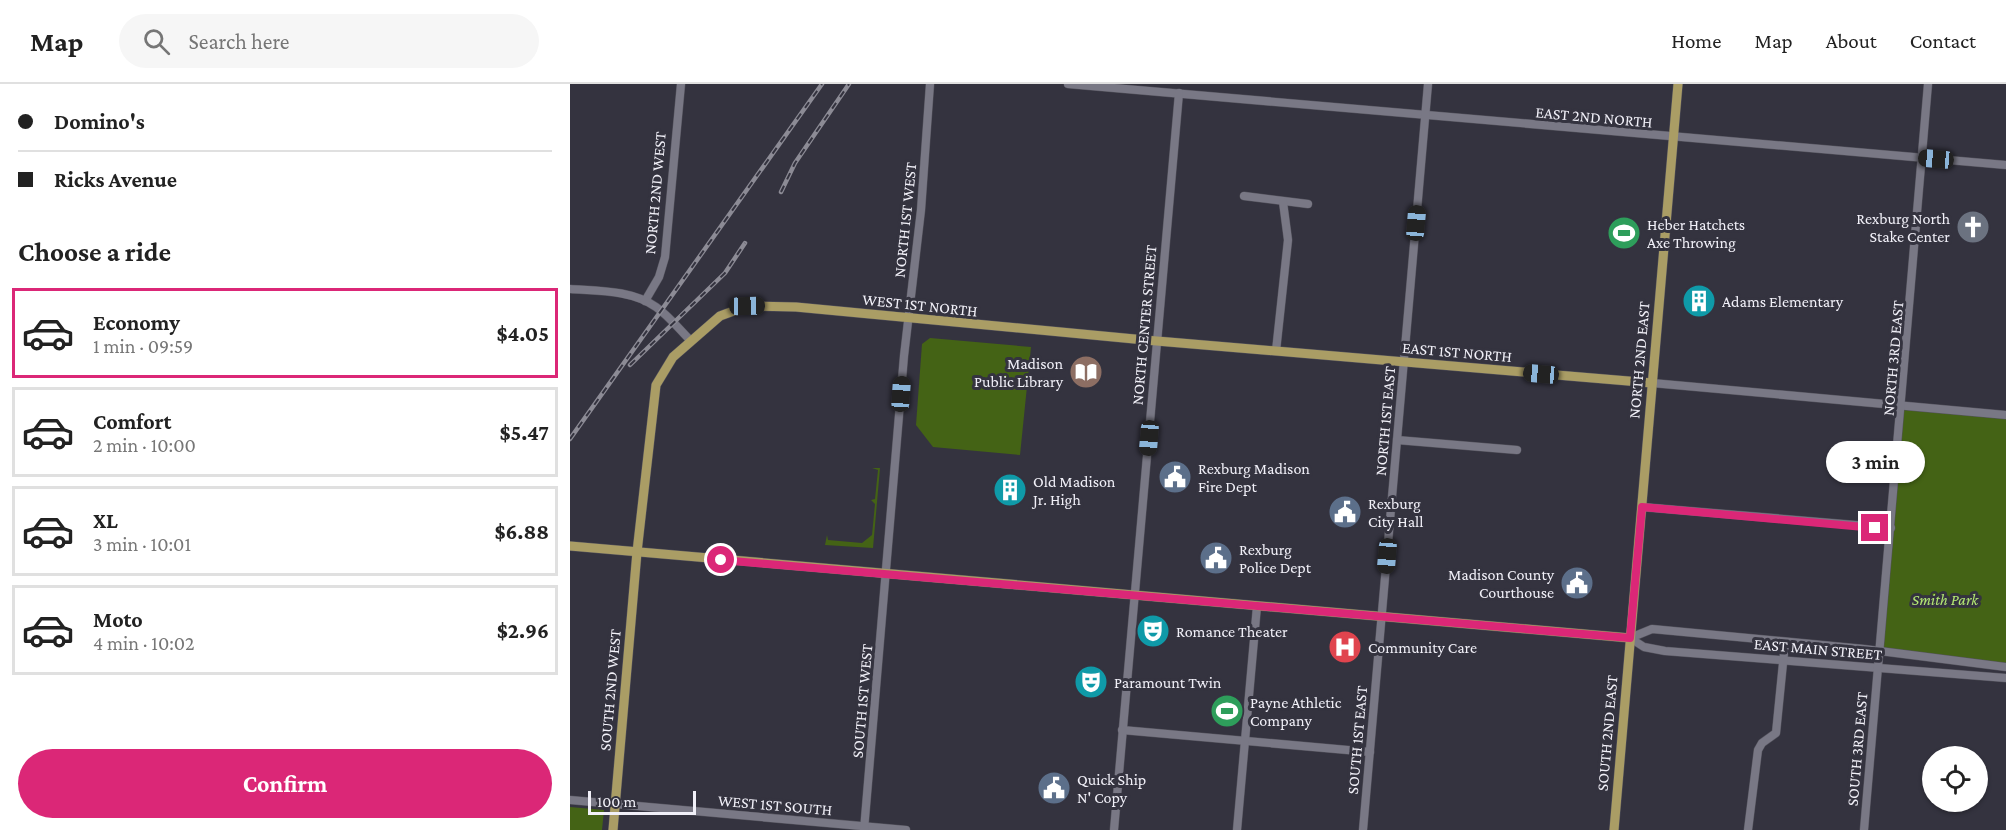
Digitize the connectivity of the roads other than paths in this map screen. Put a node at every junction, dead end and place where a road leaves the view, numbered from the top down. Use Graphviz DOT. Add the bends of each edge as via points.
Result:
graph roads {
  1 [pos="681,84"];
  2 [pos="930,84"];
  3 [pos="1068,84"];
  4 [pos="1073,84"];
  5 [pos="1428,84"];
  6 [pos="1678,84"];
  7 [pos="1928,84"];
  8 [pos="1179,93"];
  9 [pos="1425,115"];
  10 [pos="1674,137"];
  11 [pos="1922,158"];
  12 [pos="2006,165"];
  13 [pos="1244,196"];
  14 [pos="1283,202"];
  15 [pos="1308,204"];
  16 [pos="570,288"];
  17 [pos="645,301"];
  18 [pos="908,319"];
  19 [pos="690,339"];
  20 [pos="1156,341"];
  21 [pos="1276,351"];
  22 [pos="1404,363"];
  23 [pos="1652,383"];
  24 [pos="1902,405"];
  25 [pos="2006,415"];
  26 [pos="1397,440"];
  27 [pos="1517,450"];
  28 [pos="1642,507"];
  29 [pos="1891,528"];
  30 [pos="570,546"];
  31 [pos="637,552"];
  32 [pos="886,574"];
  33 [pos="1134,595"];
  34 [pos="1257,606"];
  35 [pos="1382,616"];
  36 [pos="1630,638"];
  37 [pos="1785,643"];
  38 [pos="1880,652"];
  39 [pos="1783,662"];
  40 [pos="2006,667"];
  41 [pos="1878,670"];
  42 [pos="2006,678"];
  43 [pos="1122,730"];
  44 [pos="1246,742"];
  45 [pos="1370,752"];
  46 [pos="570,800"];
  47 [pos="615,806"];
  48 [pos="864,828"];
  49 [pos="613,830"];
  50 [pos="906,830"];
  51 [pos="1114,830"];
  52 [pos="1238,830"];
  53 [pos="1363,830"];
  54 [pos="1614,830"];
  55 [pos="1748,830"];
  56 [pos="1864,830"];
  1 -- 17 [label="street, NORTH 2ND WEST" via="665,257"];
  2 -- 18 [label="street, NORTH 1ST WEST"];
  3 -- 4 [label="street, EAST 2ND NORTH"];
  4 -- 8 [label="street, EAST 2ND NORTH"];
  5 -- 9 [label="street, NORTH 1ST EAST"];
  6 -- 10 [label="main road, NORTH 2ND EAST"];
  7 -- 11 [label="street, NORTH 3RD EAST"];
  8 -- 9 [label="street, EAST 2ND NORTH"];
  8 -- 20 [label="street, NORTH CENTER STREET"];
  9 -- 10 [label="street, EAST 2ND NORTH"];
  9 -- 22 [label="street, NORTH 1ST EAST"];
  10 -- 11 [label="street, EAST 2ND NORTH"];
  10 -- 23 [label="main road, NORTH 2ND EAST"];
  11 -- 12 [label="street, EAST 2ND NORTH"];
  11 -- 24 [label="street, NORTH 3RD EAST"];
  13 -- 14 [label="street"];
  14 -- 15 [label="street"];
  14 -- 21 [label="street" via="1288,240"];
  16 -- 17 [label="street" via="616,292"];
  17 -- 19 [label="street" via="658,308"];
  18 -- 19 [label="main road, WEST 1ST NORTH" via="747,306 720,316"];
  18 -- 20 [label="main road, WEST 1ST NORTH"];
  18 -- 32 [label="street, NORTH 1ST WEST"];
  19 -- 31 [label="main road, WEST 1ST NORTH" via="660,375 652,407"];
  20 -- 21 [label="main road, EAST 1ST NORTH"];
  20 -- 33 [label="street, NORTH CENTER STREET"];
  21 -- 22 [label="main road, EAST 1ST NORTH"];
  22 -- 23 [label="main road, EAST 1ST NORTH"];
  22 -- 26 [label="street, NORTH 1ST EAST"];
  23 -- 24 [label="street, EAST 1ST NORTH"];
  23 -- 28 [label="main road, NORTH 2ND EAST"];
  24 -- 25 [label="street, EAST 1ST NORTH"];
  24 -- 29 [label="street, NORTH 3RD EAST"];
  26 -- 27 [label="street"];
  26 -- 35 [label="street, NORTH 1ST EAST"];
  28 -- 29 [label="street"];
  28 -- 36 [label="main road, NORTH 2ND EAST"];
  29 -- 38 [label="street, NORTH 3RD EAST"];
  30 -- 31 [label="main road, EAST MAIN STREET"];
  31 -- 32 [label="main road, EAST MAIN STREET"];
  31 -- 47 [label="main road, SOUTH 2ND WEST"];
  32 -- 33 [label="main road, EAST MAIN STREET"];
  32 -- 48 [label="street, SOUTH 1ST WEST"];
  33 -- 34 [label="main road, EAST MAIN STREET"];
  33 -- 43 [label="street, NORTH CENTER STREET"];
  34 -- 35 [label="main road, EAST MAIN STREET"];
  34 -- 44 [label="street"];
  35 -- 36 [label="main road, EAST MAIN STREET"];
  35 -- 45 [label="street, SOUTH 1ST EAST"];
  36 -- 37 [label="street, EAST MAIN STREET" via="1652,629"];
  36 -- 39 [label="street, EAST MAIN STREET" via="1644,647 1665,651"];
  36 -- 54 [label="main road, SOUTH 2ND EAST"];
  37 -- 38 [label="street, EAST MAIN STREET"];
  37 -- 39 [label="street"];
  38 -- 40 [label="street, EAST MAIN STREET"];
  38 -- 41 [label="street, NORTH 3RD EAST"];
  39 -- 41 [label="street, EAST MAIN STREET"];
  39 -- 55 [label="street" via="1776,733 1758,750"];
  41 -- 42 [label="street, EAST MAIN STREET"];
  41 -- 56 [label="street, SOUTH 3RD EAST"];
  43 -- 44 [label="street"];
  43 -- 51 [label="street, NORTH CENTER STREET"];
  44 -- 45 [label="street"];
  44 -- 52 [label="street"];
  45 -- 53 [label="street, SOUTH 1ST EAST"];
  46 -- 47 [label="street, WEST 1ST SOUTH"];
  47 -- 48 [label="street, WEST 1ST SOUTH"];
  47 -- 49 [label="main road, SOUTH 2ND WEST"];
  48 -- 50 [label="street, WEST 1ST SOUTH"];
}
